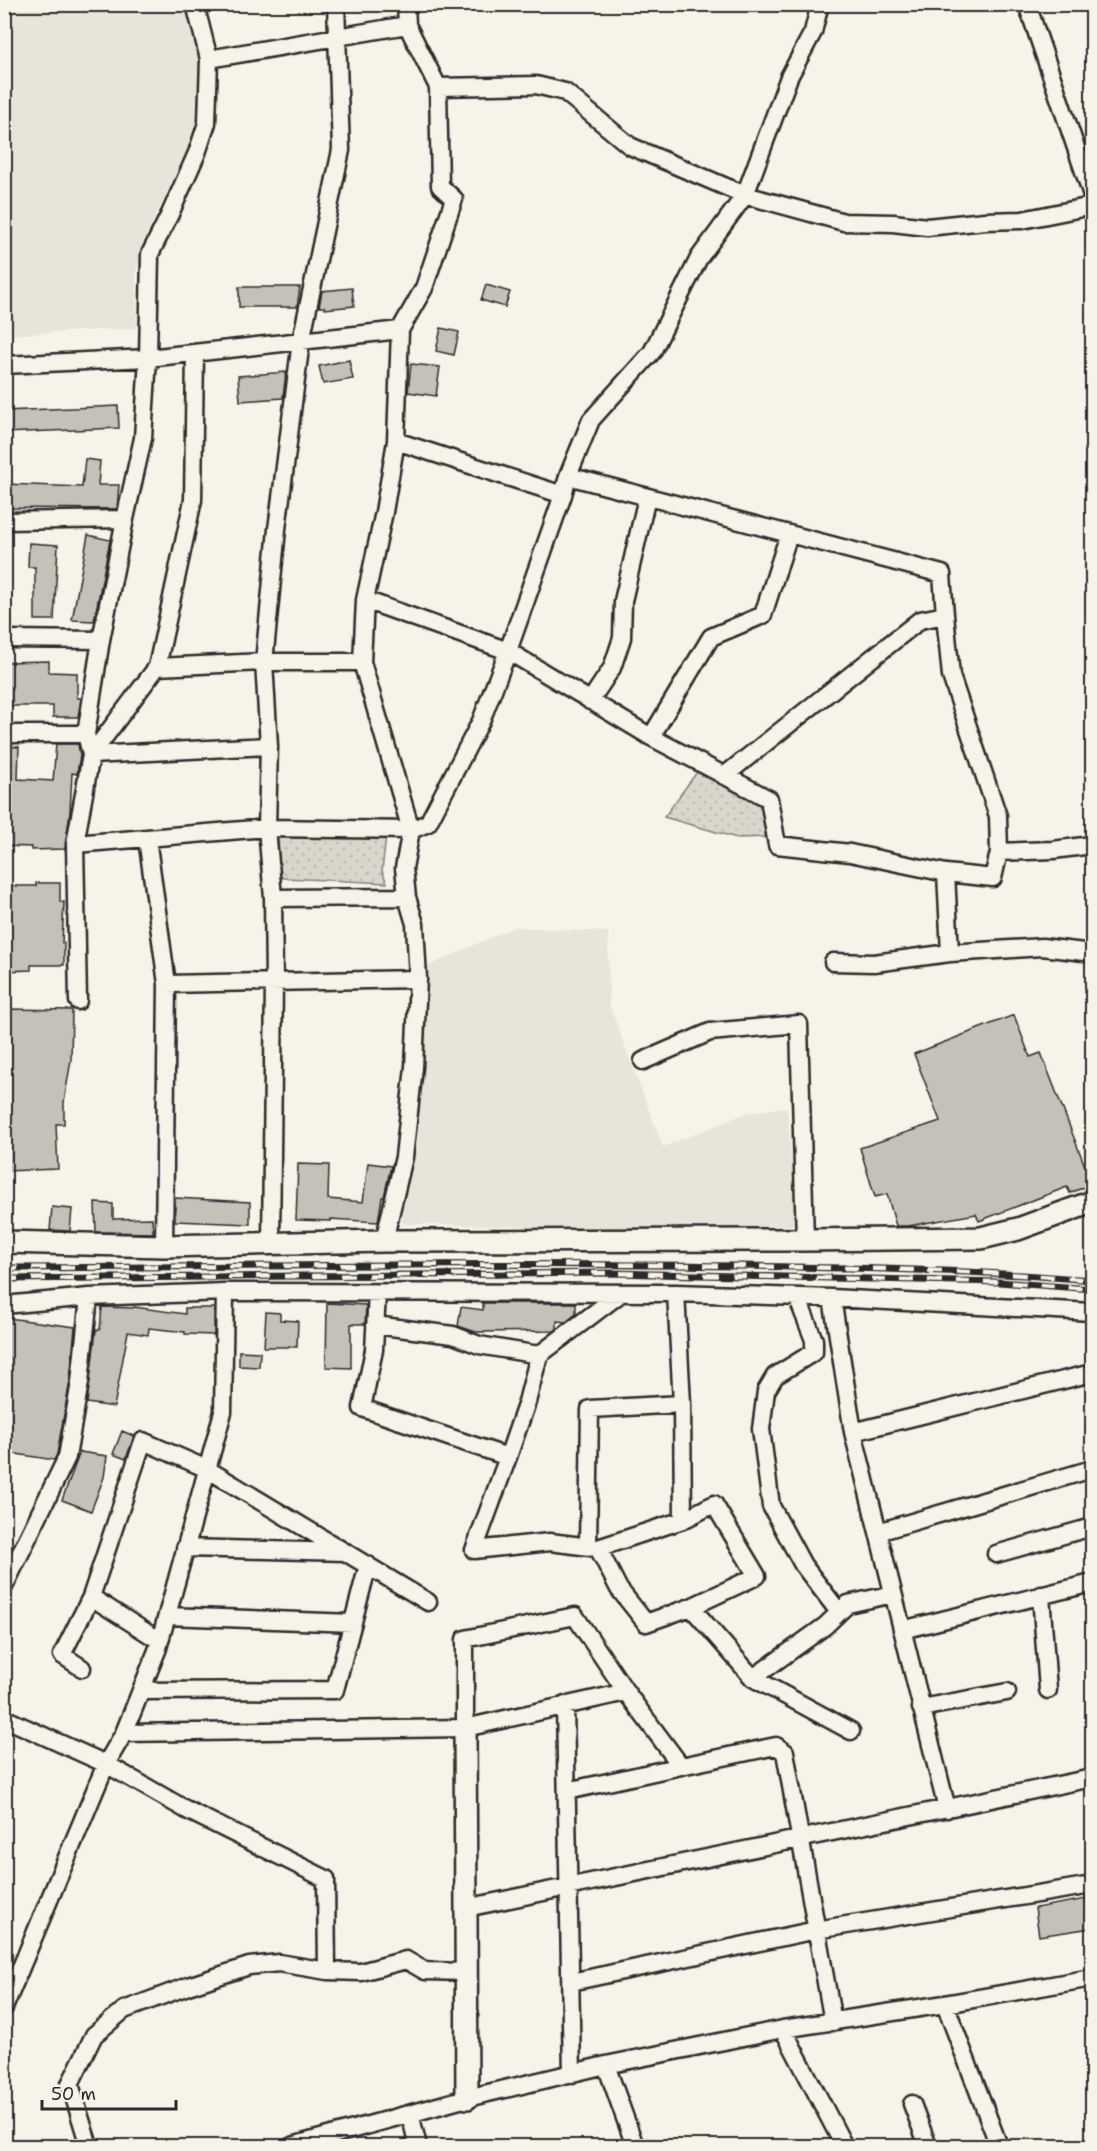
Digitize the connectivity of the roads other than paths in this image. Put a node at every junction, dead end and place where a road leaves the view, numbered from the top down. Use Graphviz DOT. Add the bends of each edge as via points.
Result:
graph roads {
  1 [pos="195,4"];
  2 [pos="336,4"];
  3 [pos="406,4"];
  4 [pos="820,4"];
  5 [pos="1027,4"];
  6 [pos="406,25"];
  7 [pos="339,37"];
  8 [pos="209,59"];
  9 [pos="438,87"];
  10 [pos="745,195"];
  11 [pos="1092,195"];
  12 [pos="1092,206"];
  13 [pos="400,330"];
  14 [pos="301,341"];
  15 [pos="195,353"];
  16 [pos="148,358"];
  17 [pos="4,365"];
  18 [pos="396,441"];
  19 [pos="568,476"];
  20 [pos="563,495"];
  21 [pos="647,496"];
  22 [pos="125,519"];
  23 [pos="4,521"];
  24 [pos="789,534"];
  25 [pos="365,600"];
  26 [pos="945,615"];
  27 [pos="4,639"];
  28 [pos="101,640"];
  29 [pos="508,651"];
  30 [pos="264,662"];
  31 [pos="362,662"];
  32 [pos="157,667"];
  33 [pos="590,701"];
  34 [pos="4,734"];
  35 [pos="86,734"];
  36 [pos="651,737"];
  37 [pos="269,746"];
  38 [pos="91,755"];
  39 [pos="724,776"];
  40 [pos="267,828"];
  41 [pos="411,830"];
  42 [pos="147,838"];
  43 [pos="75,844"];
  44 [pos="1092,845"];
  45 [pos="999,852"];
  46 [pos="945,873"];
  47 [pos="407,897"];
  48 [pos="273,898"];
  49 [pos="950,953"];
  50 [pos="1092,953"];
  51 [pos="833,962"];
  52 [pos="418,979"];
  53 [pos="274,981"];
  54 [pos="167,984"];
  55 [pos="78,1001"];
  56 [pos="643,1061"];
  57 [pos="1092,1202"];
  58 [pos="384,1240"];
  59 [pos="805,1240"];
  60 [pos="4,1242"];
  61 [pos="271,1243"];
  62 [pos="164,1246"];
  63 [pos="225,1292"];
  64 [pos="377,1293"];
  65 [pos="621,1293"];
  66 [pos="676,1293"];
  67 [pos="797,1296"];
  68 [pos="89,1297"];
  69 [pos="832,1298"];
  70 [pos="4,1305"];
  71 [pos="1092,1312"];
  72 [pos="375,1324"];
  73 [pos="539,1355"];
  74 [pos="1092,1373"];
  75 [pos="682,1404"];
  76 [pos="853,1432"];
  77 [pos="508,1457"];
  78 [pos="207,1469"];
  79 [pos="1092,1469"];
  80 [pos="683,1520"];
  81 [pos="1092,1527"];
  82 [pos="878,1532"];
  83 [pos="593,1547"];
  84 [pos="185,1548"];
  85 [pos="347,1552"];
  86 [pos="996,1554"];
  87 [pos="368,1565"];
  88 [pos="1092,1583"];
  89 [pos="4,1587"];
  90 [pos="893,1594"];
  91 [pos="1041,1595"];
  92 [pos="91,1597"];
  93 [pos="428,1602"];
  94 [pos="691,1607"];
  95 [pos="839,1612"];
  96 [pos="167,1616"];
  97 [pos="353,1623"];
  98 [pos="902,1630"];
  99 [pos="160,1641"];
  100 [pos="82,1668"];
  101 [pos="753,1678"];
  102 [pos="1048,1690"];
  103 [pos="141,1691"];
  104 [pos="626,1692"];
  105 [pos="1006,1692"];
  106 [pos="565,1705"];
  107 [pos="921,1708"];
  108 [pos="4,1718"];
  109 [pos="465,1728"];
  110 [pos="851,1731"];
  111 [pos="124,1733"];
  112 [pos="106,1764"];
  113 [pos="681,1766"];
  114 [pos="1092,1778"];
  115 [pos="567,1791"];
  116 [pos="947,1809"];
  117 [pos="799,1839"];
  118 [pos="1092,1885"];
  119 [pos="569,1886"];
  120 [pos="466,1908"];
  121 [pos="816,1930"];
  122 [pos="327,1971"];
  123 [pos="466,1972"];
  124 [pos="1092,1978"];
  125 [pos="571,1982"];
  126 [pos="945,2004"];
  127 [pos="4,2008"];
  128 [pos="833,2022"];
  129 [pos="783,2029"];
  130 [pos="606,2066"];
  131 [pos="572,2074"];
  132 [pos="467,2098"];
  133 [pos="912,2104"];
  134 [pos="410,2114"];
  135 [pos="89,2146"];
  136 [pos="292,2146"];
  137 [pos="418,2146"];
  138 [pos="635,2146"];
  139 [pos="844,2146"];
  140 [pos="928,2146"];
  141 [pos="999,2146"];
  1 -- 8 [label="street"];
  2 -- 7 [label="street"];
  3 -- 6 [label="street"];
  4 -- 10 [label="street" via="813,32 789,78"];
  5 -- 11 [label="street"];
  6 -- 7 [label="street"];
  6 -- 9 [label="street"];
  7 -- 8 [label="street"];
  7 -- 14 [label="street" via="341,150"];
  8 -- 16 [label="street" via="207,123 150,254"];
  9 -- 10 [label="street" via="536,85 565,92 630,146"];
  9 -- 13 [label="street" via="440,186 454,199 424,288"];
  10 -- 12 [label="street" via="844,222 927,227 1022,220"];
  10 -- 19 [label="street" via="699,258 652,352 591,420"];
  13 -- 14 [label="street"];
  13 -- 18 [label="street"];
  14 -- 15 [label="street"];
  14 -- 30 [label="street"];
  15 -- 16 [label="street"];
  15 -- 32 [label="street" via="193,500"];
  16 -- 17 [label="street"];
  16 -- 22 [label="street" via="143,438"];
  18 -- 20 [label="street"];
  18 -- 25 [label="street"];
  19 -- 20 [label="street"];
  19 -- 21 [label="street"];
  20 -- 29 [label="street"];
  21 -- 24 [label="street"];
  21 -- 33 [label="street" via="623,602 622,638 612,668"];
  22 -- 23 [label="street"];
  22 -- 28 [label="street"];
  24 -- 26 [label="street" via="942,574"];
  24 -- 36 [label="street" via="763,615 711,637"];
  25 -- 29 [label="street"];
  25 -- 31 [label="street"];
  26 -- 39 [label="street" via="921,620"];
  26 -- 45 [label="street" via="951,676 999,816"];
  27 -- 28 [label="street"];
  28 -- 35 [label="street"];
  29 -- 33 [label="street"];
  29 -- 41 [label="street" via="481,722 428,823"];
  30 -- 31 [label="street"];
  30 -- 32 [label="street"];
  30 -- 37 [label="street"];
  31 -- 41 [label="street"];
  32 -- 38 [label="street"];
  33 -- 36 [label="street"];
  34 -- 35 [label="street"];
  35 -- 38 [label="street"];
  36 -- 39 [label="street"];
  37 -- 38 [label="street"];
  37 -- 40 [label="street"];
  38 -- 43 [label="street"];
  39 -- 46 [label="street" via="770,799 777,845 850,853"];
  40 -- 41 [label="street"];
  40 -- 42 [label="street"];
  40 -- 48 [label="street"];
  41 -- 47 [label="street" via="404,868"];
  42 -- 43 [label="street"];
  42 -- 54 [label="street"];
  43 -- 55 [label="street"];
  44 -- 45 [label="street"];
  45 -- 46 [label="street" via="993,878"];
  46 -- 49 [label="street"];
  47 -- 48 [label="street"];
  47 -- 52 [label="street" via="415,924"];
  48 -- 53 [label="street"];
  49 -- 50 [label="street" via="1042,948"];
  49 -- 51 [label="street" via="874,963"];
  52 -- 53 [label="street"];
  52 -- 58 [label="street" via="404,1157"];
  53 -- 54 [label="street"];
  53 -- 61 [label="street"];
  54 -- 62 [label="street"];
  56 -- 59 [label="street" via="710,1032 799,1024"];
  57 -- 59 [label="street" via="981,1238"];
  58 -- 59 [label="street"];
  58 -- 61 [label="street"];
  60 -- 62 [label="street"];
  61 -- 62 [label="street"];
  63 -- 64 [label="street"];
  63 -- 68 [label="street"];
  63 -- 78 [label="street" via="223,1412"];
  64 -- 65 [label="street"];
  64 -- 72 [label="street"];
  65 -- 66 [label="street"];
  65 -- 73 [label="street"];
  66 -- 67 [label="street"];
  66 -- 75 [label="street"];
  67 -- 69 [label="street"];
  67 -- 95 [label="street" via="814,1340 814,1352 775,1376 766,1391 761,1429 769,1495 771,1506 803,1565"];
  68 -- 70 [label="street"];
  68 -- 89 [label="street" via="81,1382 67,1457"];
  69 -- 71 [label="street"];
  69 -- 76 [label="street"];
  72 -- 73 [label="street" via="453,1335 479,1345"];
  72 -- 77 [label="street" via="363,1408"];
  73 -- 77 [label="street"];
  74 -- 76 [label="street"];
  75 -- 80 [label="street"];
  75 -- 83 [label="street" via="590,1409"];
  76 -- 82 [label="street"];
  77 -- 83 [label="street" via="474,1550 550,1542"];
  78 -- 84 [label="street"];
  78 -- 85 [label="street"];
  78 -- 92 [label="street" via="143,1441"];
  79 -- 82 [label="street"];
  80 -- 83 [label="street"];
  80 -- 94 [label="street" via="714,1504 757,1576"];
  81 -- 86 [label="street"];
  82 -- 90 [label="street"];
  83 -- 94 [label="street" via="646,1623"];
  84 -- 85 [label="street"];
  84 -- 96 [label="street"];
  85 -- 87 [label="street"];
  87 -- 93 [label="street"];
  87 -- 97 [label="street"];
  88 -- 91 [label="street"];
  90 -- 95 [label="street" via="848,1604"];
  90 -- 98 [label="street"];
  91 -- 98 [label="street"];
  91 -- 102 [label="street"];
  92 -- 99 [label="street"];
  92 -- 100 [label="street" via="62,1655"];
  94 -- 101 [label="street"];
  95 -- 101 [label="street"];
  96 -- 97 [label="street"];
  96 -- 99 [label="street"];
  97 -- 103 [label="street" via="335,1690"];
  98 -- 107 [label="street"];
  99 -- 103 [label="street"];
  101 -- 110 [label="street"];
  103 -- 111 [label="street"];
  104 -- 106 [label="street"];
  104 -- 109 [label="street" via="575,1616 465,1639"];
  104 -- 113 [label="street"];
  105 -- 107 [label="street"];
  106 -- 109 [label="street"];
  106 -- 115 [label="street"];
  107 -- 116 [label="street"];
  108 -- 112 [label="street"];
  109 -- 111 [label="street"];
  109 -- 120 [label="street"];
  111 -- 112 [label="street"];
  112 -- 122 [label="street" via="185,1809 326,1879"];
  112 -- 127 [label="street"];
  113 -- 115 [label="street"];
  113 -- 117 [label="street" via="776,1746 785,1752"];
  114 -- 116 [label="street"];
  115 -- 119 [label="street"];
  116 -- 117 [label="street"];
  117 -- 119 [label="street"];
  117 -- 121 [label="street"];
  118 -- 121 [label="street"];
  119 -- 120 [label="street"];
  119 -- 125 [label="street"];
  120 -- 123 [label="street"];
  121 -- 125 [label="street"];
  121 -- 128 [label="street"];
  122 -- 123 [label="street" via="361,1972 406,1960 425,1971"];
  122 -- 135 [label="street" via="279,1963 249,1966 124,2010 94,2035 70,2084"];
  123 -- 132 [label="street"];
  124 -- 126 [label="street"];
  125 -- 131 [label="street"];
  126 -- 128 [label="street"];
  126 -- 141 [label="street"];
  128 -- 129 [label="street"];
  129 -- 130 [label="street"];
  129 -- 139 [label="street"];
  130 -- 131 [label="street"];
  130 -- 138 [label="street"];
  131 -- 132 [label="street"];
  132 -- 134 [label="street"];
  133 -- 140 [label="street"];
  134 -- 136 [label="street"];
  134 -- 137 [label="street"];
}
